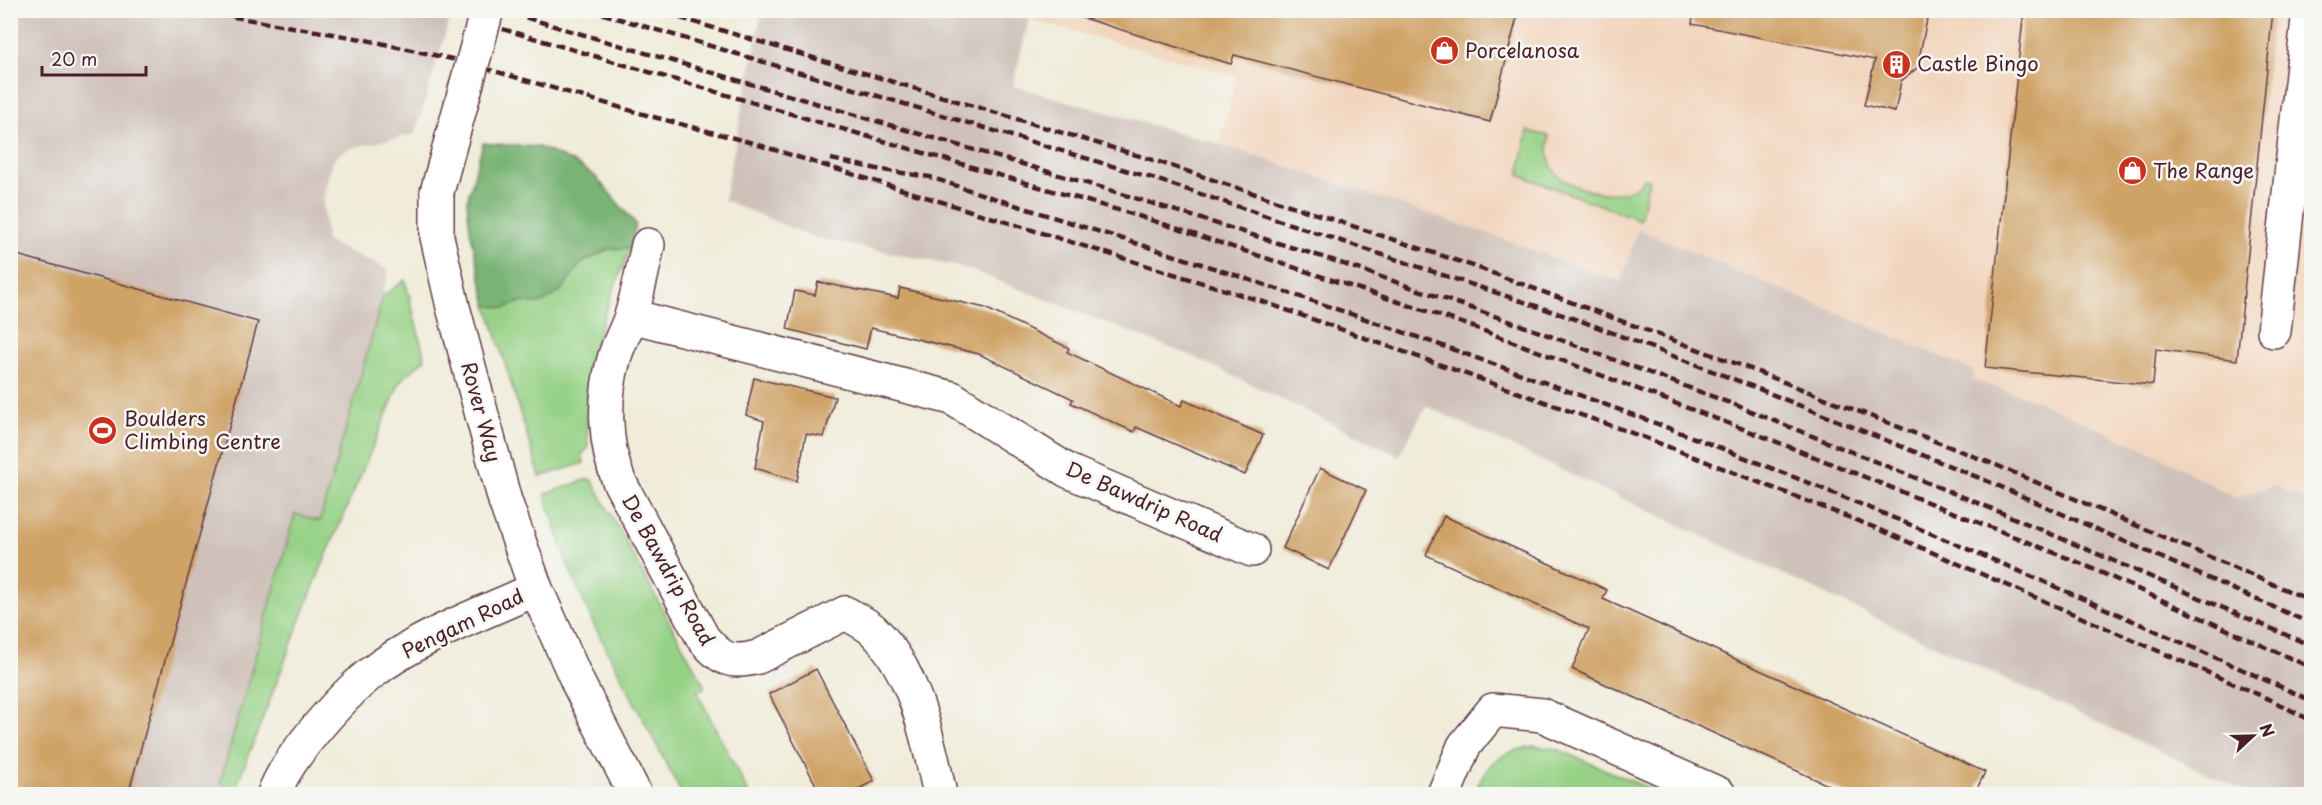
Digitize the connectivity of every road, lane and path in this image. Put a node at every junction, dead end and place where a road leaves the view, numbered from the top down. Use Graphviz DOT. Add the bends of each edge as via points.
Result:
graph roads {
  1 [pos="487,10"];
  2 [pos="2309,10"];
  3 [pos="648,245"];
  4 [pos="631,316"];
  5 [pos="2274,330"];
  6 [pos="1252,550"];
  7 [pos="536,589"];
  8 [pos="274,795"];
  9 [pos="635,795"];
  10 [pos="940,795"];
  11 [pos="1444,795"];
  12 [pos="1719,795"];
  1 -- 7 [label="street, Rover Way, bridge" via="436,192 437,237 505,501"];
  2 -- 5 [label="street"];
  3 -- 4 [label="street, De Bawdrip Road"];
  4 -- 6 [label="street, De Bawdrip Road" via="952,398 1068,471"];
  4 -- 10 [label="street, De Bawdrip Road" via="613,360 607,408 613,467 704,638 715,653 728,660 744,661 845,613 872,628 897,657 926,729"];
  7 -- 8 [label="street, Pengam Road" via="422,641 370,674 337,704 305,742"];
  7 -- 9 [label="street, Rover Way"];
  11 -- 12 [label="street" via="1464,746 1493,710 1542,715"];
}
